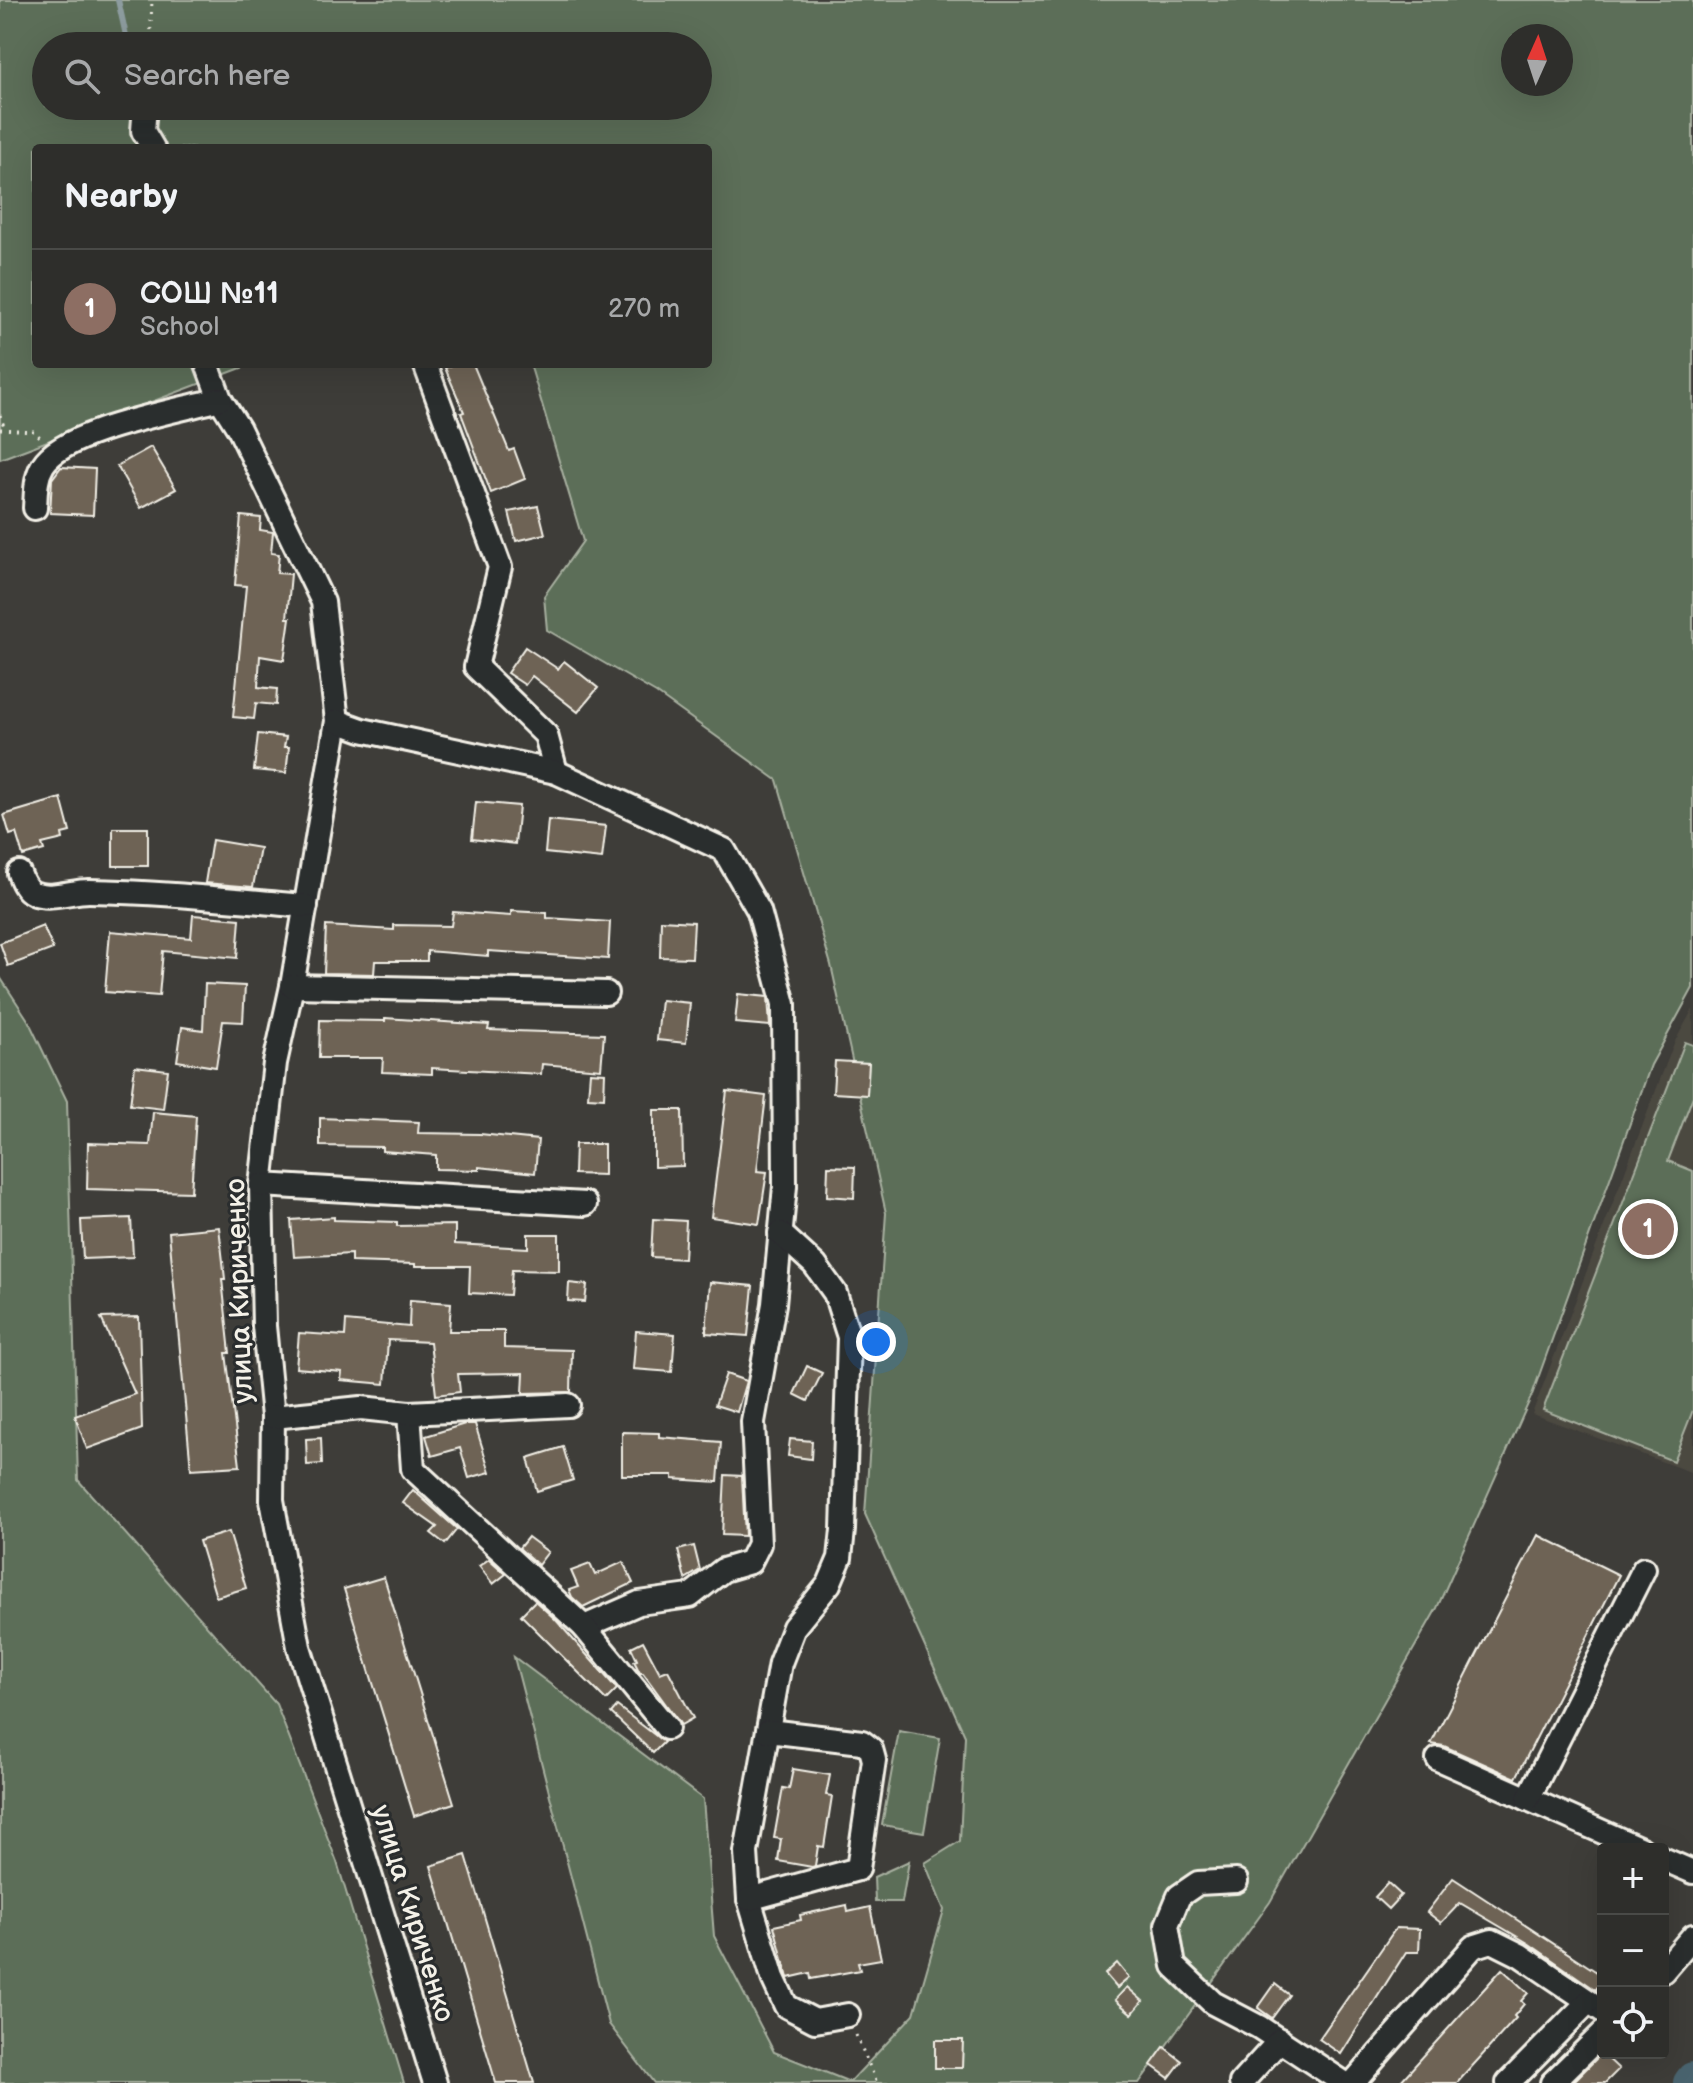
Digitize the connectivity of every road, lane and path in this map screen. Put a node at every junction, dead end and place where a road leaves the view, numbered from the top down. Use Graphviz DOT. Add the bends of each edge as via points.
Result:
graph roads {
  1 [pos="152,0"];
  2 [pos="151,32"];
  3 [pos="144,120"];
  4 [pos="151,144"];
  5 [pos="208,368"];
  6 [pos="426,368"];
  7 [pos="220,399"];
  8 [pos="0,415"];
  9 [pos="3,429"];
  10 [pos="56,449"];
  11 [pos="35,508"];
  12 [pos="337,721"];
  13 [pos="556,772"];
  14 [pos="19,873"];
  15 [pos="306,906"];
  16 [pos="292,986"];
  17 [pos="606,993"];
  18 [pos="261,1185"];
  19 [pos="585,1204"];
  20 [pos="780,1233"];
  21 [pos="568,1405"];
  22 [pos="409,1413"];
  23 [pos="273,1417"];
  24 [pos="1644,1569"];
  25 [pos="584,1627"];
  26 [pos="667,1728"];
  27 [pos="768,1731"];
  28 [pos="1438,1759"];
  29 [pos="1528,1799"];
  30 [pos="1627,1843"];
  31 [pos="1669,1862"];
  32 [pos="1693,1872"];
  33 [pos="1236,1881"];
  34 [pos="749,1899"];
  35 [pos="1693,1936"];
  36 [pos="1669,1964"];
  37 [pos="1596,2006"];
  38 [pos="848,2015"];
  39 [pos="1597,2039"];
  40 [pos="1280,2040"];
  41 [pos="863,2051"];
  42 [pos="435,2083"];
  43 [pos="877,2083"];
  44 [pos="1241,2083"];
  45 [pos="1344,2083"];
  46 [pos="1353,2083"];
  47 [pos="1508,2083"];
  48 [pos="1552,2083"];
  1 -- 2 [label="path"];
  3 -- 4 [label="street"];
  5 -- 7 [label="street, улица Кириченко"];
  6 -- 13 [label="street" via="500,567 476,667 546,735"];
  7 -- 10 [label="street" via="81,436"];
  7 -- 12 [label="street, улица Кириченко" via="323,602"];
  8 -- 9 [label="path"];
  9 -- 10 [label="path" via="34,431"];
  10 -- 11 [label="street" via="41,467"];
  12 -- 13 [label="street"];
  12 -- 15 [label="street, улица Кириченко"];
  13 -- 20 [label="street" via="724,850 759,911 784,1004 785,1186"];
  14 -- 15 [label="street" via="25,887 47,896 131,892"];
  15 -- 16 [label="street, улица Кириченко"];
  16 -- 17 [label="street"];
  16 -- 18 [label="street, улица Кириченко" via="275,1063"];
  18 -- 19 [label="street"];
  18 -- 23 [label="street, улица Кириченко" via="264,1326"];
  20 -- 25 [label="street" via="774,1304 753,1422 759,1544 750,1562 723,1570 690,1596 639,1603"];
  20 -- 27 [label="street" via="815,1265 835,1293 849,1337 840,1558 829,1584 794,1627 780,1663"];
  21 -- 22 [label="street"];
  22 -- 23 [label="street" via="361,1408"];
  22 -- 25 [label="street" via="413,1469"];
  23 -- 42 [label="street, улица Кириченко" via="272,1500 299,1647"];
  24 -- 29 [label="street"];
  25 -- 26 [label="street"];
  27 -- 34 [label="street" via="746,1852"];
  27 -- 34 [label="street" via="862,1742 874,1760 858,1869"];
  28 -- 29 [label="street"];
  29 -- 30 [label="street"];
  31 -- 32 [label="street"];
  33 -- 40 [label="street" via="1198,1883 1179,1896 1167,1925 1174,1966 1213,2003"];
  34 -- 38 [label="street" via="786,2006 815,2021"];
  35 -- 36 [label="street"];
  37 -- 46 [label="street" via="1492,1941 1473,1947"];
  37 -- 47 [label="street"];
  39 -- 48 [label="street"];
  40 -- 44 [label="street"];
  40 -- 45 [label="street"];
  41 -- 43 [label="path"];
}
